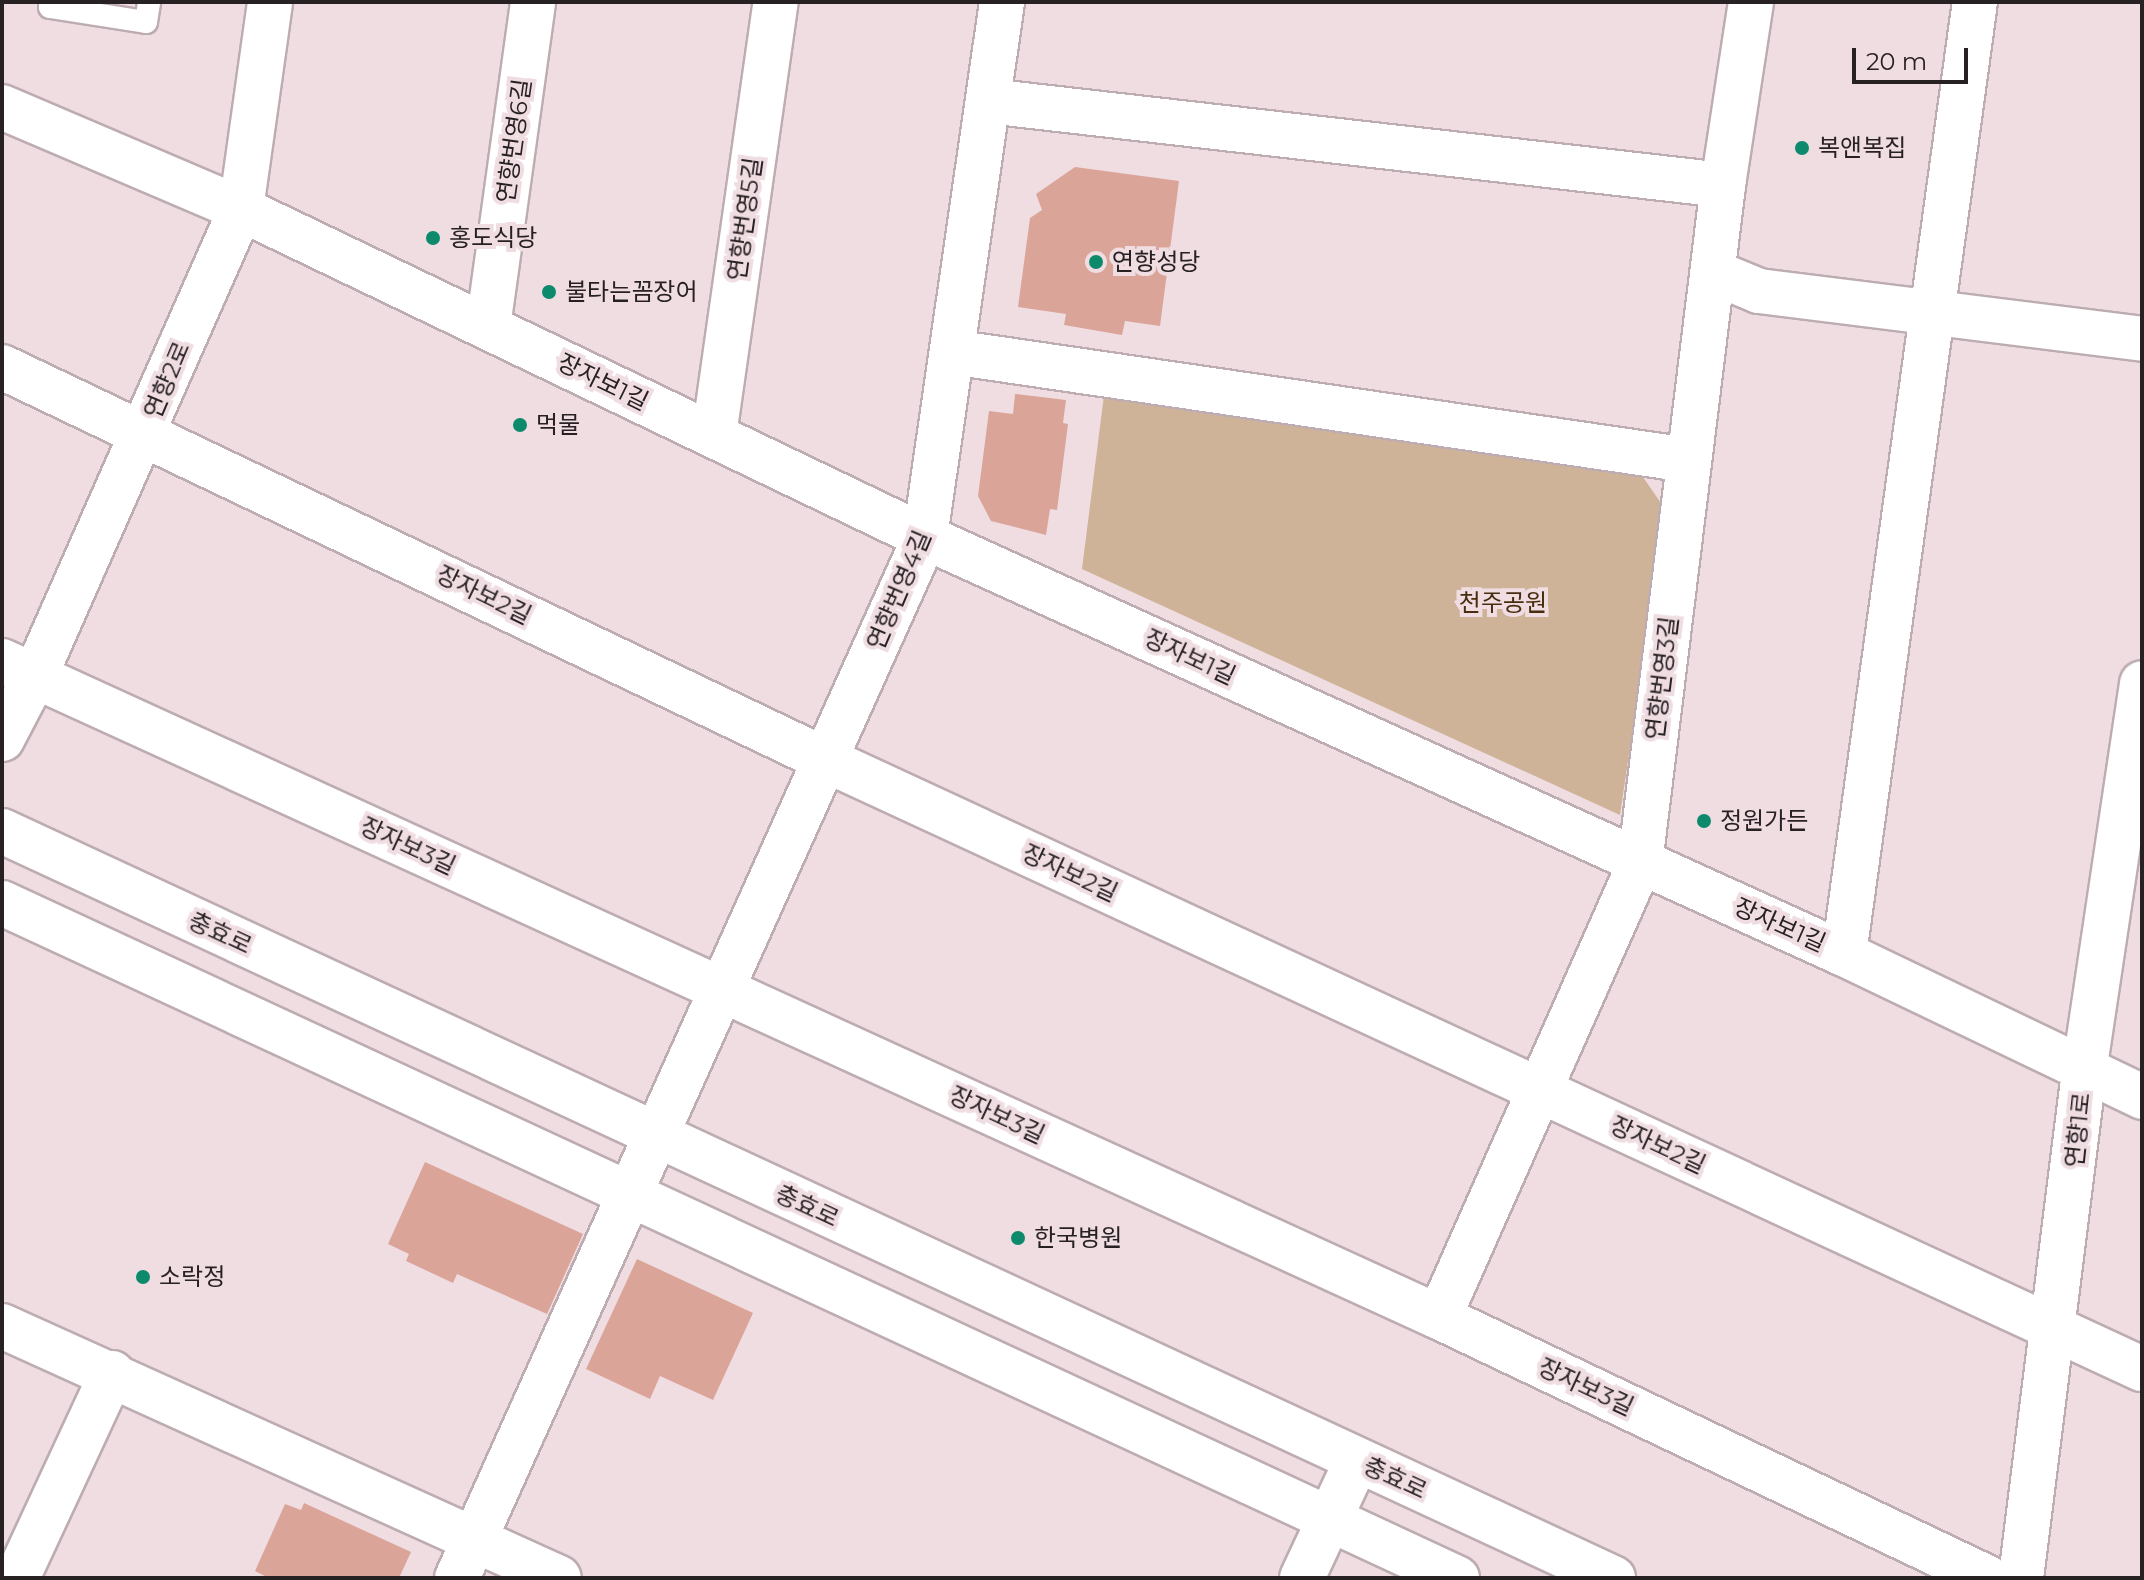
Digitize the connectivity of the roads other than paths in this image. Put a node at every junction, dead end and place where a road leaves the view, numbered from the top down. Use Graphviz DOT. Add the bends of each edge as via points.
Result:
graph roads {
  1 [pos="51,2"];
  2 [pos="149,2"];
  3 [pos="270,2"];
  4 [pos="533,2"];
  5 [pos="776,2"];
  6 [pos="1002,2"];
  7 [pos="1751,2"];
  8 [pos="1975,2"];
  9 [pos="988,101"];
  10 [pos="2,107"];
  11 [pos="1723,185"];
  12 [pos="241,209"];
  13 [pos="1713,272"];
  14 [pos="1930,314"];
  15 [pos="488,327"];
  16 [pos="2142,339"];
  17 [pos="952,352"];
  18 [pos="2,367"];
  19 [pos="144,432"];
  20 [pos="714,435"];
  21 [pos="1688,460"];
  22 [pos="925,537"];
  23 [pos="18,669"];
  24 [pos="2142,683"];
  25 [pos="2,739"];
  26 [pos="824,759"];
  27 [pos="2,831"];
  28 [pos="1640,863"];
  29 [pos="2,903"];
  30 [pos="1844,954"];
  31 [pos="720,989"];
  32 [pos="2084,1072"];
  33 [pos="1539,1091"];
  34 [pos="2142,1097"];
  35 [pos="653,1136"];
  36 [pos="627,1194"];
  37 [pos="1439,1317"];
  38 [pos="2,1326"];
  39 [pos="2056,1329"];
  40 [pos="2142,1369"];
  41 [pos="112,1373"];
  42 [pos="1357,1460"];
  43 [pos="1329,1520"];
  44 [pos="475,1538"];
  45 [pos="17,1578"];
  46 [pos="457,1578"];
  47 [pos="559,1578"];
  48 [pos="1302,1578"];
  49 [pos="1457,1578"];
  50 [pos="1613,1578"];
  51 [pos="1988,1578"];
  52 [pos="2021,1578"];
  1 -- 2 [label="lane" via="50,7 146,22"];
  3 -- 12 [label="street, 연향2로"];
  4 -- 15 [label="street, 연향번영6길"];
  5 -- 20 [label="street, 연향번영5길"];
  6 -- 9 [label="street, 연향번영4길"];
  7 -- 11 [label="street, 연향번영3길"];
  8 -- 14 [label="street"];
  9 -- 11 [label="street"];
  9 -- 17 [label="street, 연향번영4길"];
  10 -- 12 [label="street, 장자보1길"];
  11 -- 13 [label="street, 연향번영3길"];
  12 -- 15 [label="street, 장자보1길"];
  12 -- 19 [label="street, 연향2로"];
  13 -- 14 [label="street" via="1759,291"];
  13 -- 21 [label="street, 연향번영3길"];
  14 -- 16 [label="street"];
  14 -- 30 [label="street"];
  15 -- 20 [label="street, 장자보1길"];
  17 -- 21 [label="street"];
  17 -- 22 [label="street, 연향번영4길"];
  18 -- 19 [label="street, 장자보2길"];
  19 -- 23 [label="street, 연향2로"];
  19 -- 26 [label="street, 장자보2길"];
  20 -- 22 [label="street, 장자보1길"];
  21 -- 28 [label="street, 연향번영3길"];
  22 -- 26 [label="street, 연향번영4길"];
  22 -- 28 [label="street, 장자보1길"];
  23 -- 25 [label="street, 연향2로"];
  23 -- 31 [label="street, 장자보3길"];
  24 -- 32 [label="street, 연향1로"];
  26 -- 31 [label="street, 연향번영4길"];
  26 -- 33 [label="street, 장자보2길"];
  27 -- 35 [label="street, 충효로"];
  28 -- 30 [label="street, 장자보1길"];
  28 -- 33 [label="street, 연향번영3길"];
  29 -- 36 [label="street"];
  30 -- 32 [label="street, 장자보1길"];
  31 -- 35 [label="street, 연향번영4길"];
  31 -- 37 [label="street, 장자보3길"];
  32 -- 34 [label="street, 장자보1길"];
  32 -- 39 [label="street, 연향1로"];
  33 -- 37 [label="street, 연향번영3길"];
  33 -- 39 [label="street, 장자보2길"];
  35 -- 36 [label="street, 연향번영4길"];
  35 -- 42 [label="street, 충효로"];
  36 -- 43 [label="street"];
  36 -- 44 [label="street, 연향번영4길"];
  37 -- 51 [label="street, 장자보3길"];
  38 -- 41 [label="street"];
  39 -- 40 [label="street, 장자보2길"];
  39 -- 52 [label="street, 연향1로"];
  41 -- 44 [label="street"];
  41 -- 45 [label="street"];
  42 -- 43 [label="street"];
  42 -- 50 [label="street, 충효로"];
  43 -- 48 [label="street"];
  43 -- 49 [label="street"];
  44 -- 46 [label="street, 연향번영4길"];
  44 -- 47 [label="street"];
}
